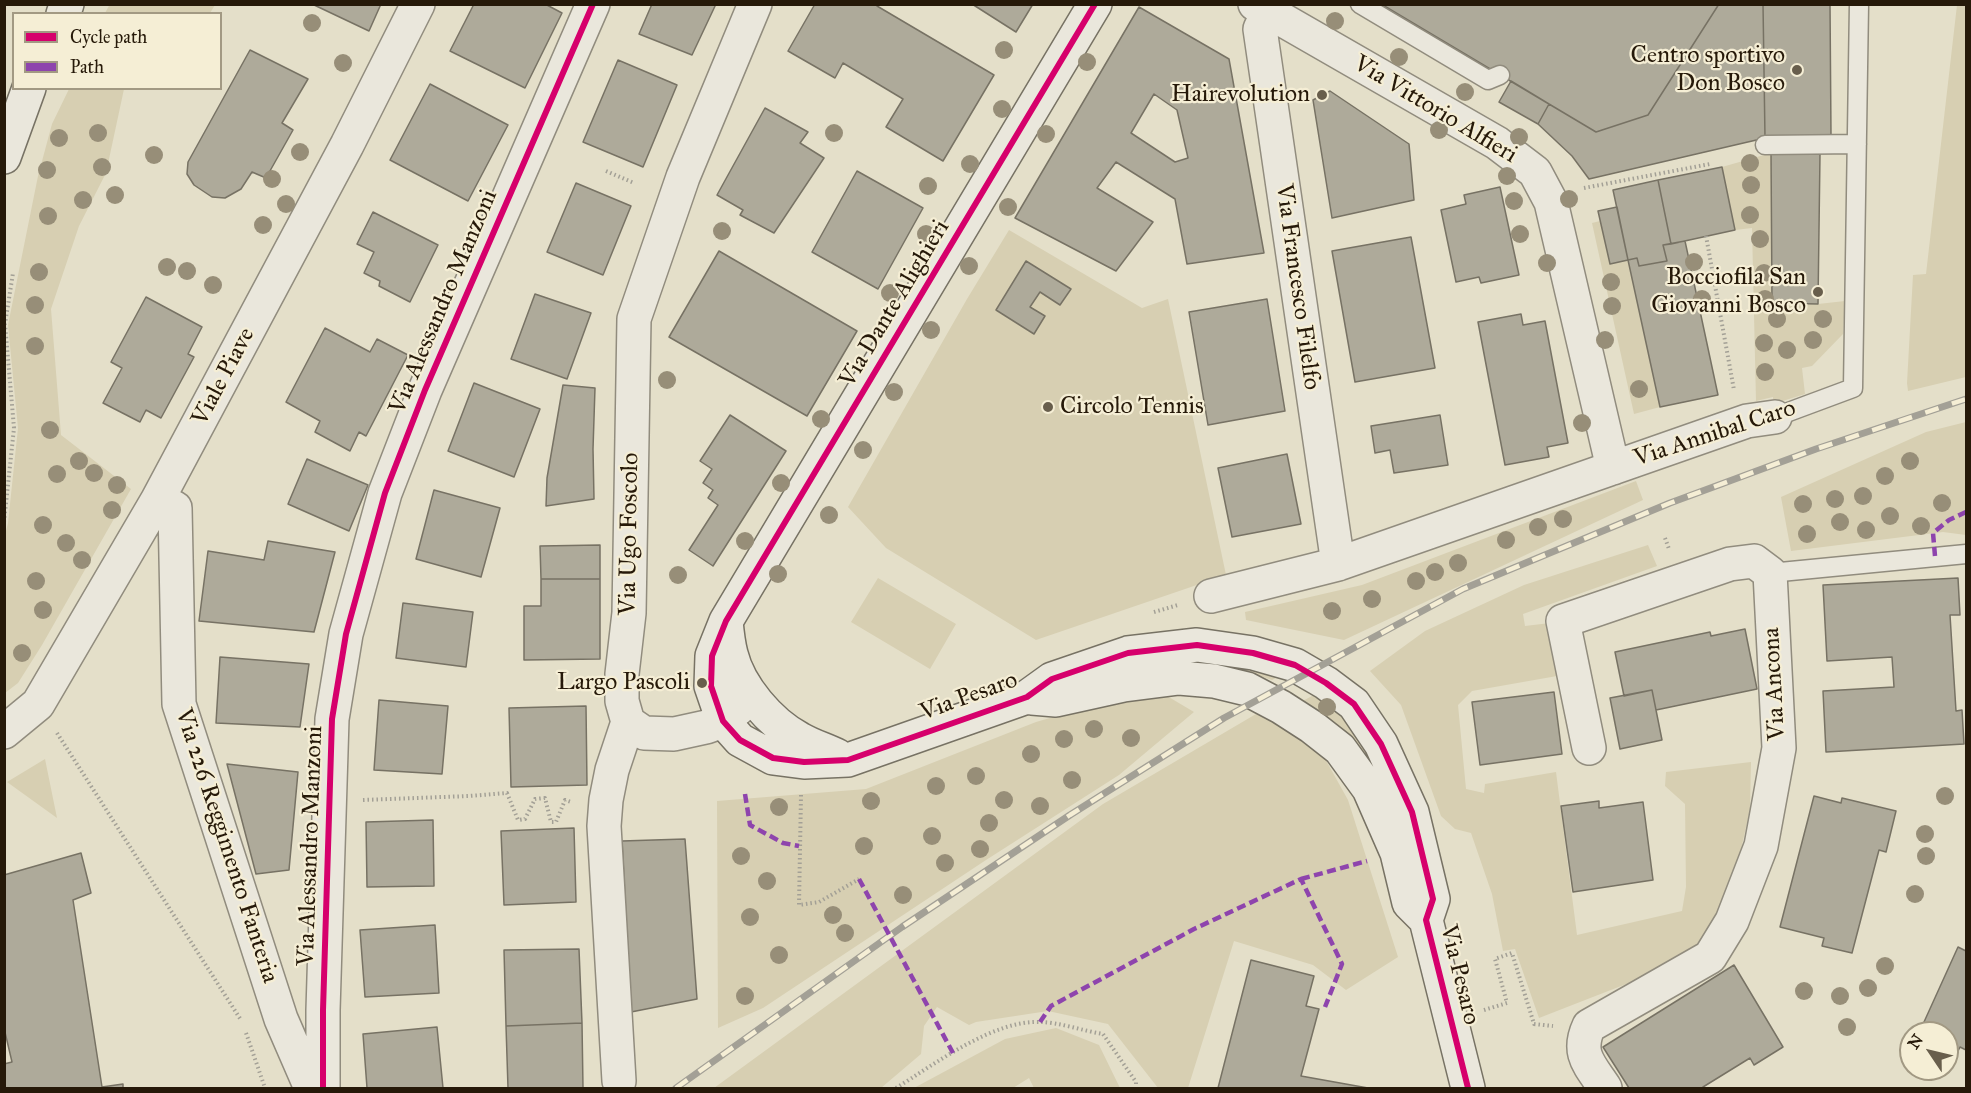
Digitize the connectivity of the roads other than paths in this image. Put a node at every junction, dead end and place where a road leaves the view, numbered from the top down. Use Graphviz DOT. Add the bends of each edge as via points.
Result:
graph roads {
  1 [pos="418,4"];
  2 [pos="592,4"];
  3 [pos="755,4"];
  4 [pos="1095,4"];
  5 [pos="1360,4"];
  6 [pos="1859,4"];
  7 [pos="1262,8"];
  8 [pos="1500,75"];
  9 [pos="28,90"];
  10 [pos="1857,144"];
  11 [pos="1765,145"];
  12 [pos="4,157"];
  13 [pos="1775,417"];
  14 [pos="1613,468"];
  15 [pos="158,499"];
  16 [pos="1966,554"];
  17 [pos="1338,564"];
  18 [pos="1770,573"];
  19 [pos="1211,596"];
  20 [pos="726,621"];
  21 [pos="752,697"];
  22 [pos="1027,698"];
  23 [pos="723,721"];
  24 [pos="628,722"];
  25 [pos="4,732"];
  26 [pos="1589,748"];
  27 [pos="848,760"];
  28 [pos="1426,920"];
  29 [pos="619,1081"];
  30 [pos="311,1089"];
  31 [pos="323,1089"];
  32 [pos="1468,1089"];
  33 [pos="1605,1089"];
  1 -- 15 [label="street, Viale Piave"];
  2 -- 31 [label="street, Via Alessandro Manzoni" via="425,390 385,493 346,634 332,719"];
  3 -- 24 [label="street, Via Ugo Foscolo" via="683,177 634,319 629,613 622,674 622,701"];
  4 -- 20 [label="street, Via Dante Alighieri"];
  5 -- 8 [label="lane" via="1488,80"];
  6 -- 10 [label="lane, Via Annibal Caro"];
  7 -- 14 [label="street, Via Vittorio Alfieri" via="1497,143 1535,172 1551,202"];
  7 -- 17 [label="street, Via Francesco Filelfo" via="1260,29"];
  9 -- 12 [label="street"];
  10 -- 11 [label="lane"];
  10 -- 13 [label="lane, Via Annibal Caro" via="1853,388"];
  13 -- 14 [label="street, Via Annibal Caro" via="1747,421"];
  14 -- 17 [label="street, Via Annibal Caro"];
  15 -- 25 [label="street, Viale Piave" via="38,704"];
  15 -- 30 [label="street, Via 226 Reggimento Fanteria" via="175,508 179,704 281,1019"];
  16 -- 18 [label="lane"];
  17 -- 19 [label="street, Via Annibal Caro"];
  18 -- 26 [label="street" via="1754,561 1730,564 1563,621"];
  18 -- 33 [label="street, Via Ancona" via="1780,739 1761,846 1731,921 1710,957 1589,1026 1583,1037 1583,1053"];
  20 -- 21 [label="street" via="731,655"];
  20 -- 23 [label="street" via="712,656 711,686"];
  21 -- 23 [label="street"];
  21 -- 27 [label="street" via="798,739"];
  22 -- 27 [label="street, Via Pesaro"];
  22 -- 28 [label="street, Via Pesaro" via="1056,700 1179,678 1246,689 1281,707 1340,749 1369,789 1397,853 1409,903"];
  22 -- 28 [label="street, Via Pesaro" via="1052,679 1128,653 1197,645 1253,653 1295,665 1354,704 1381,744 1412,812 1433,899"];
  23 -- 24 [label="street" via="674,734 644,733"];
  23 -- 27 [label="street, Via Pesaro" via="740,740 773,758 804,762"];
  24 -- 29 [label="street" via="612,770 604,826"];
  28 -- 32 [label="street, Via Pesaro"];
}
